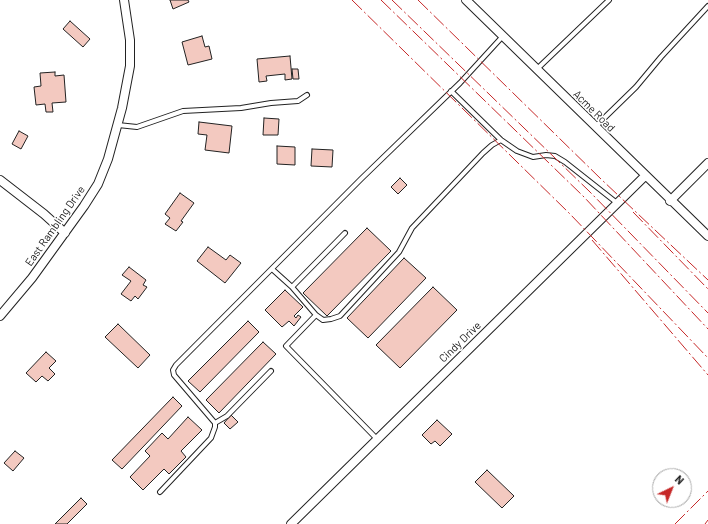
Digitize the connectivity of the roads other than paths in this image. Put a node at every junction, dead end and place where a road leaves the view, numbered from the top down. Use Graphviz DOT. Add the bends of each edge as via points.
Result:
graph roads {
  1 [pos="124,0"];
  2 [pos="466,0"];
  3 [pos="609,0"];
  4 [pos="708,6"];
  5 [pos="502,36"];
  6 [pos="536,69"];
  7 [pos="451,91"];
  8 [pos="307,95"];
  9 [pos="118,125"];
  10 [pos="595,127"];
  11 [pos="501,140"];
  12 [pos="708,163"];
  13 [pos="645,176"];
  14 [pos="0,180"];
  15 [pos="670,200"];
  16 [pos="617,203"];
  17 [pos="345,232"];
  18 [pos="65,233"];
  19 [pos="708,236"];
  20 [pos="272,269"];
  21 [pos="292,287"];
  22 [pos="316,315"];
  23 [pos="0,316"];
  24 [pos="271,371"];
  25 [pos="215,423"];
  26 [pos="376,439"];
  27 [pos="160,492"];
  28 [pos="291,524"];
  1 -- 9 [label="street, East Rambling Drive" via="130,40 130,66"];
  2 -- 5 [label="street, Acme Road"];
  3 -- 6 [label="lane"];
  4 -- 10 [label="lane" via="636,87"];
  5 -- 6 [label="street, Acme Road"];
  5 -- 7 [label="lane"];
  6 -- 10 [label="street, Acme Road"];
  7 -- 11 [label="lane"];
  7 -- 20 [label="lane"];
  8 -- 9 [label="lane" via="298,101 241,108 183,110 137,127"];
  9 -- 18 [label="street, East Rambling Drive" via="98,184"];
  10 -- 13 [label="street, Acme Road"];
  11 -- 16 [label="lane" via="517,151 533,157 554,156"];
  11 -- 22 [label="lane" via="483,153 412,228 399,252 340,316 323,320"];
  12 -- 15 [label="street"];
  13 -- 15 [label="street, Acme Road"];
  13 -- 16 [label="street, Cindy Drive"];
  14 -- 18 [label="street"];
  15 -- 19 [label="street, Acme Road"];
  16 -- 26 [label="street, Cindy Drive"];
  17 -- 21 [label="lane"];
  18 -- 23 [label="street, East Rambling Drive"];
  20 -- 21 [label="lane"];
  20 -- 25 [label="lane" via="173,370 174,375"];
  21 -- 22 [label="lane"];
  22 -- 26 [label="lane" via="286,346"];
  24 -- 25 [label="lane" via="227,416"];
  25 -- 27 [label="lane" via="211,438"];
  26 -- 28 [label="street, Cindy Drive"];
}
